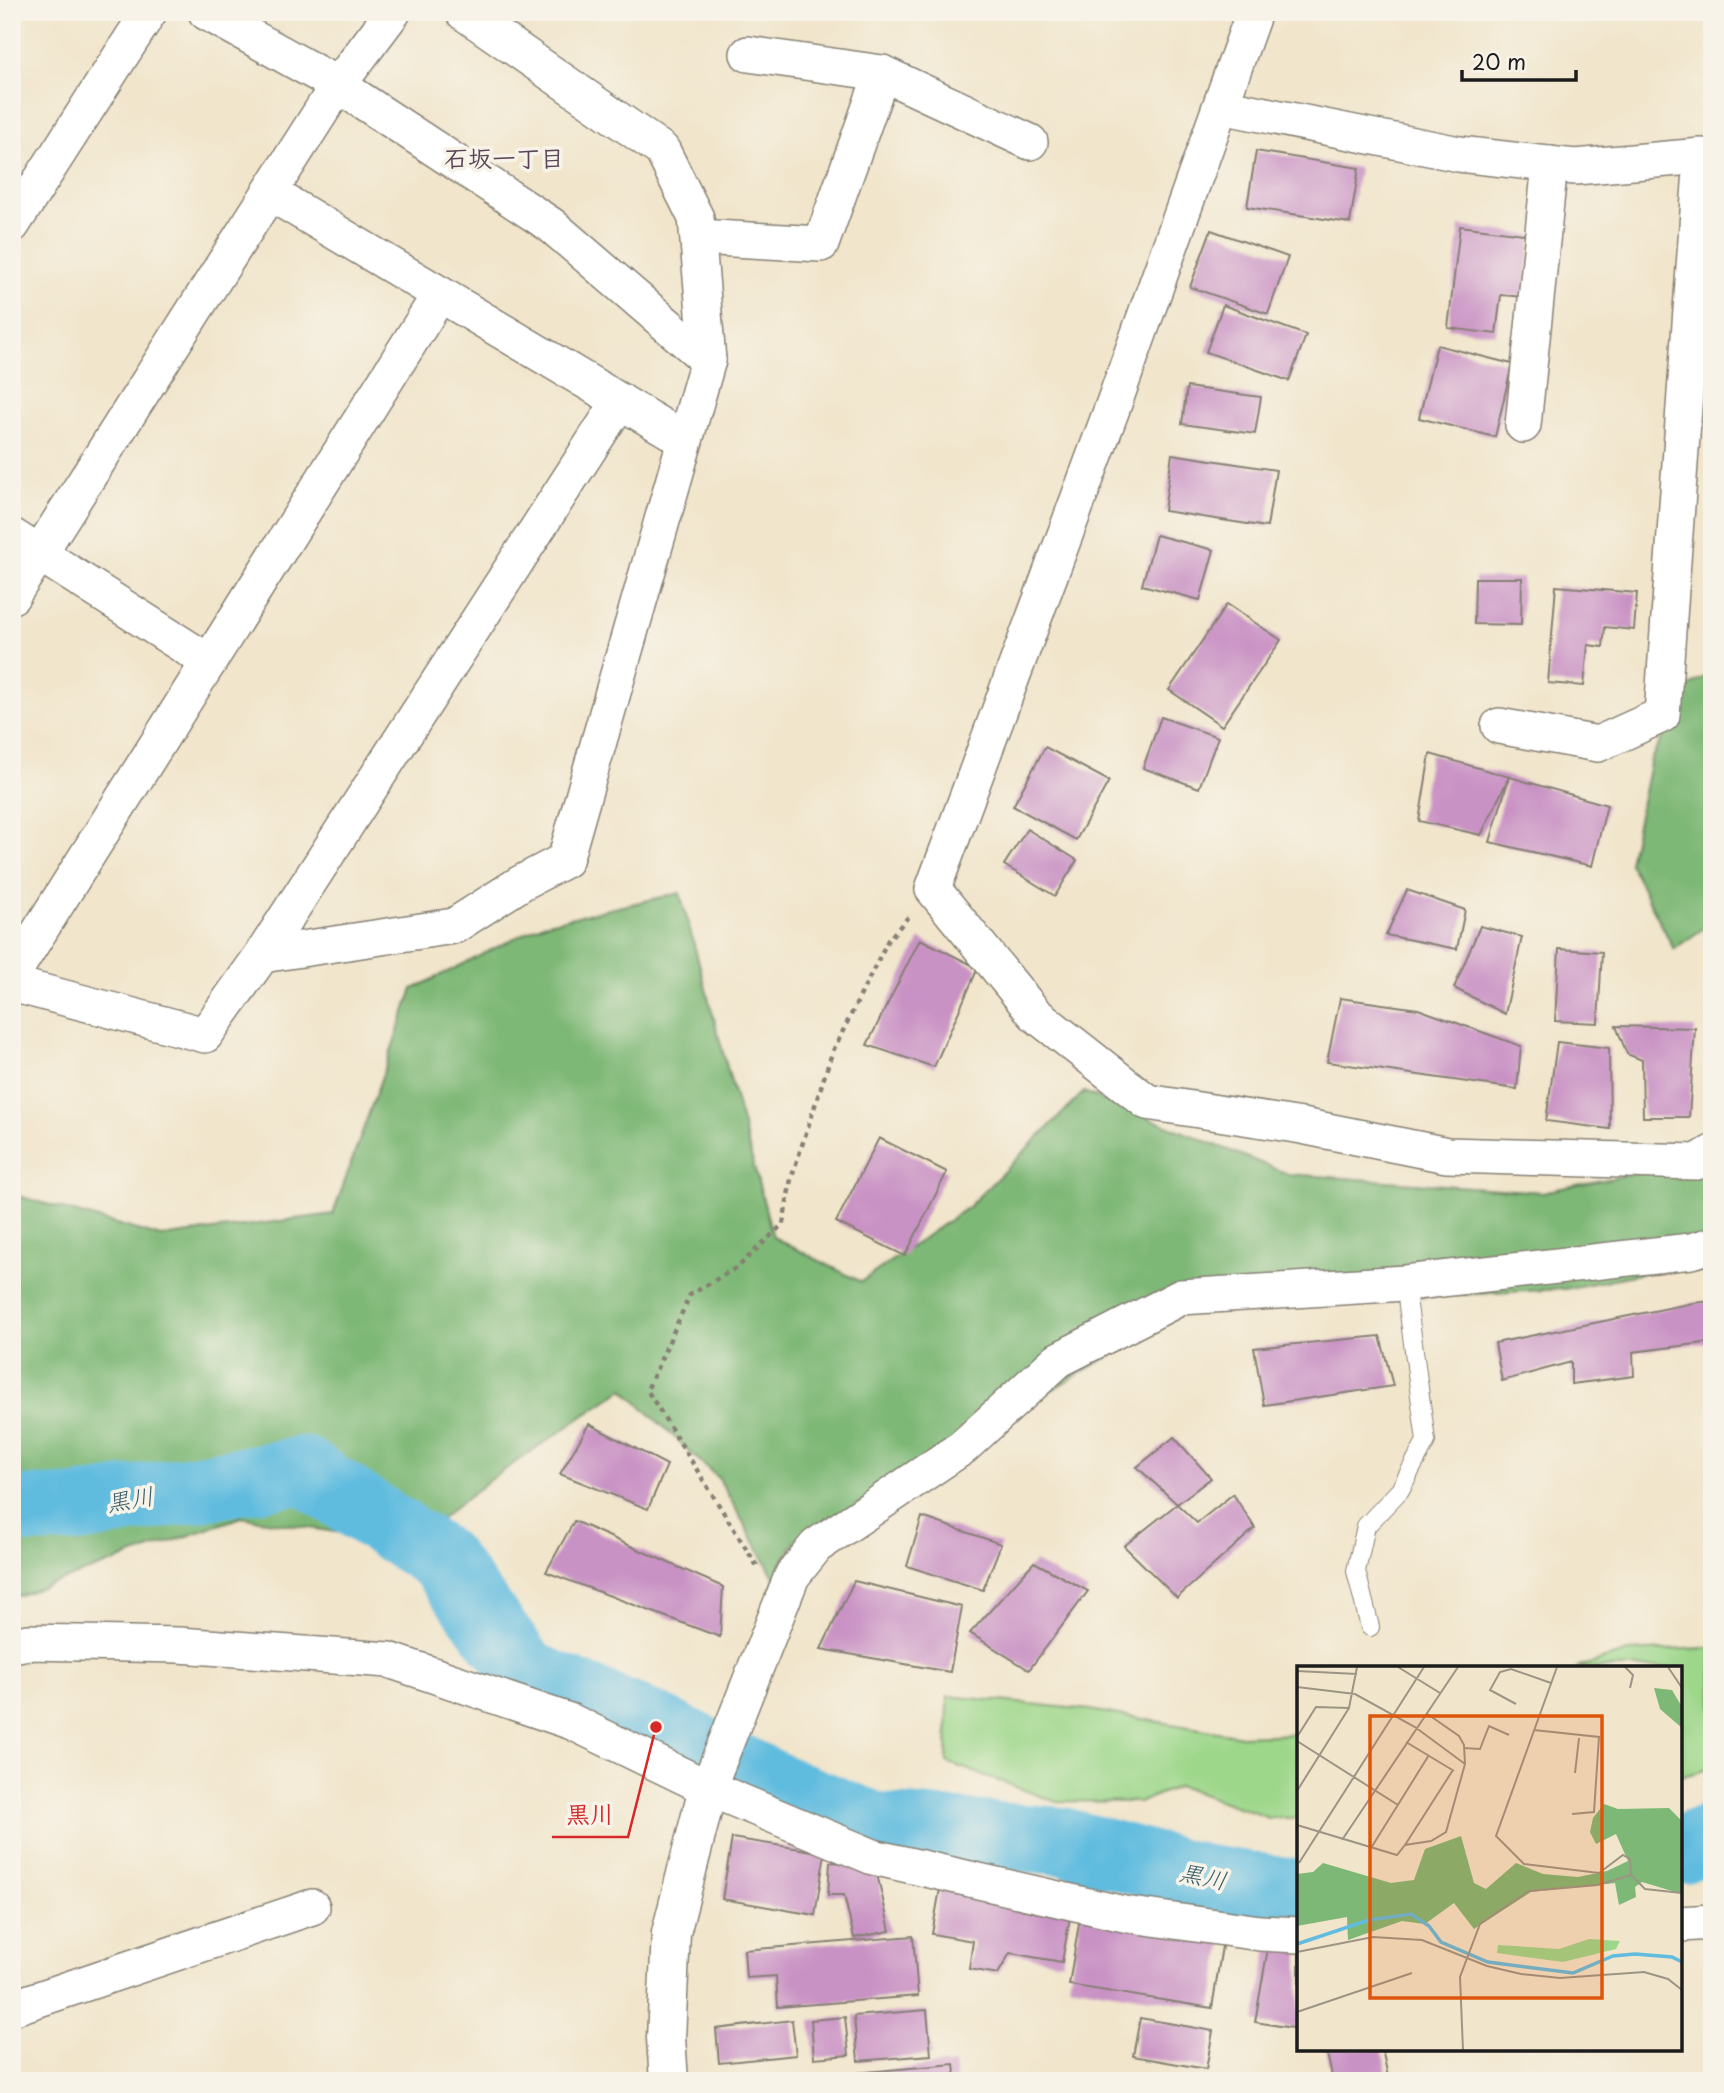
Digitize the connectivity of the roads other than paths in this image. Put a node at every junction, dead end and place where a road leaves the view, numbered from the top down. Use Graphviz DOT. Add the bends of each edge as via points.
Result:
graph roads {
  1 [pos="149,12"];
  2 [pos="206,12"];
  3 [pos="393,12"];
  4 [pos="463,12"];
  5 [pos="1254,12"];
  6 [pos="748,54"];
  7 [pos="883,73"];
  8 [pos="338,85"];
  9 [pos="1220,106"];
  10 [pos="1030,142"];
  11 [pos="1550,164"];
  12 [pos="270,193"];
  13 [pos="12,225"];
  14 [pos="698,237"];
  15 [pos="440,294"];
  16 [pos="708,360"];
  17 [pos="620,401"];
  18 [pos="1523,425"];
  19 [pos="685,440"];
  20 [pos="26,545"];
  21 [pos="12,596"];
  22 [pos="209,662"];
  23 [pos="1499,726"];
  24 [pos="262,955"];
  25 [pos="12,975"];
  26 [pos="12,984"];
  27 [pos="1712,1153"];
  28 [pos="1712,1245"];
  29 [pos="1405,1283"];
  30 [pos="1370,1628"];
  31 [pos="12,1645"];
  32 [pos="711,1778"];
  33 [pos="312,1907"];
  34 [pos="1712,1922"];
  35 [pos="1682,1924"];
  36 [pos="1297,1934"];
  37 [pos="12,2008"];
  38 [pos="669,2081"];
  1 -- 13 [label="street"];
  2 -- 8 [label="street"];
  3 -- 8 [label="street"];
  4 -- 14 [label="street" via="662,150 696,218"];
  5 -- 9 [label="street"];
  6 -- 7 [label="street"];
  7 -- 10 [label="street"];
  7 -- 14 [label="street" via="821,244"];
  8 -- 12 [label="street"];
  8 -- 16 [label="street" via="551,225"];
  9 -- 11 [label="street" via="1459,154"];
  9 -- 27 [label="street" via="933,889 1035,1014 1147,1102 1447,1155 1697,1162"];
  11 -- 18 [label="street"];
  11 -- 23 [label="street" via="1575,167 1702,156 1662,715 1598,744"];
  12 -- 15 [label="street"];
  12 -- 20 [label="street"];
  14 -- 16 [label="street"];
  15 -- 17 [label="street"];
  15 -- 22 [label="street"];
  16 -- 19 [label="street"];
  17 -- 19 [label="street"];
  17 -- 24 [label="street"];
  19 -- 24 [label="street" via="565,860 454,926"];
  20 -- 21 [label="street"];
  20 -- 22 [label="street"];
  22 -- 25 [label="street"];
  24 -- 26 [label="street" via="205,1035"];
  28 -- 29 [label="street"];
  29 -- 30 [label="lane" via="1426,1441 1400,1490 1366,1526 1356,1571"];
  29 -- 32 [label="street" via="1181,1297 1058,1360 963,1447 816,1546 792,1576"];
  31 -- 32 [label="street" via="179,1645 388,1660 572,1722"];
  32 -- 36 [label="street" via="873,1857 1124,1913 1260,1933"];
  32 -- 38 [label="street" via="671,1933 666,2038"];
  33 -- 37 [label="street"];
  34 -- 35 [label="street"];
}
